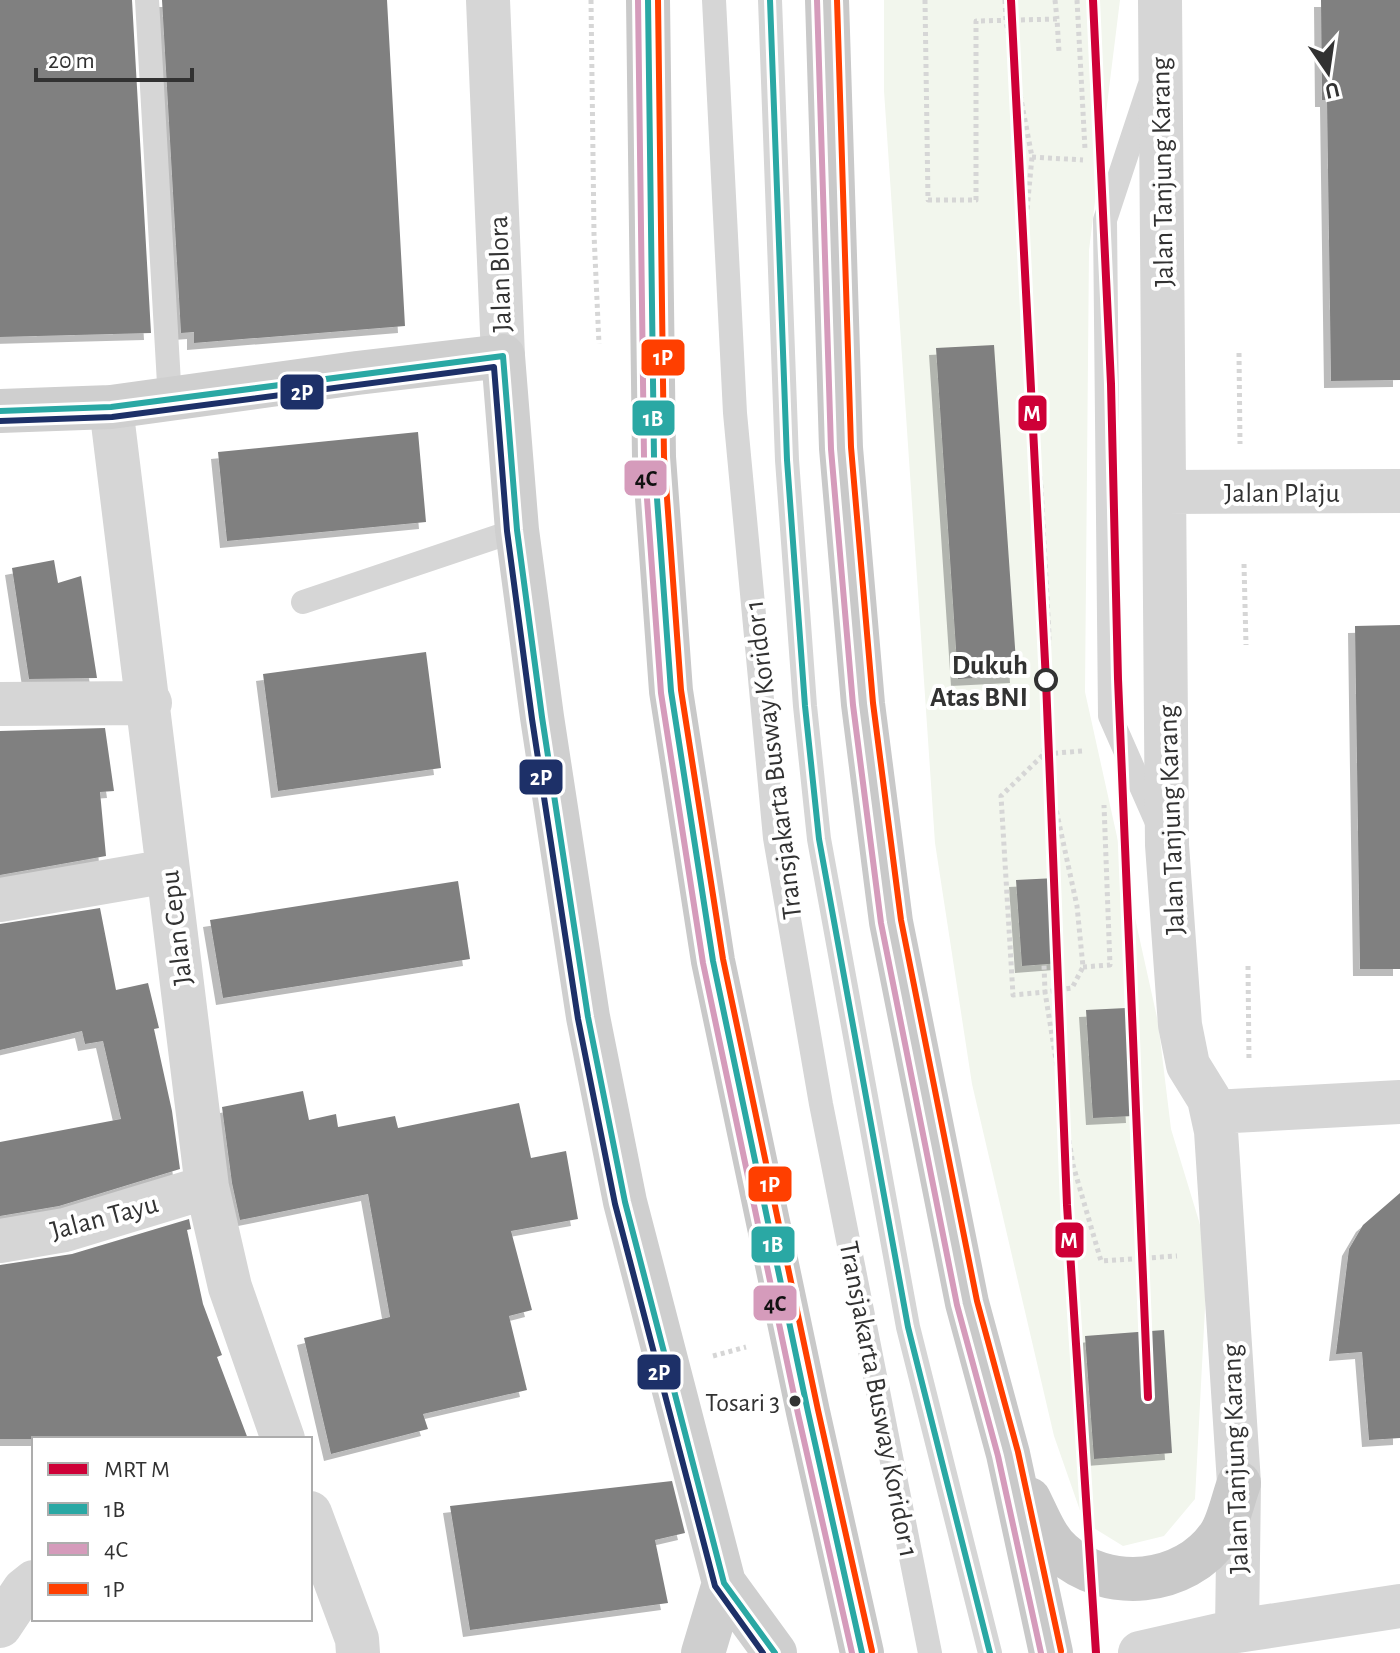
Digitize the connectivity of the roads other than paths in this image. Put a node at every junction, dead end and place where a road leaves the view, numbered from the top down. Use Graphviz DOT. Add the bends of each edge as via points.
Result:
graph roads {
  1 [pos="147,0"];
  2 [pos="488,0"];
  3 [pos="648,0"];
  4 [pos="714,0"];
  5 [pos="770,0"];
  6 [pos="827,0"];
  7 [pos="1160,0"];
  8 [pos="1160,51"];
  9 [pos="503,356"];
  10 [pos="170,401"];
  11 [pos="111,407"];
  12 [pos="0,411"];
  13 [pos="1400,491"];
  14 [pos="1164,492"];
  15 [pos="517,530"];
  16 [pos="303,602"];
  17 [pos="150,703"];
  18 [pos="0,704"];
  19 [pos="1167,845"];
  20 [pos="168,871"];
  21 [pos="0,900"];
  22 [pos="1400,1102"];
  23 [pos="1214,1112"];
  24 [pos="207,1187"];
  25 [pos="0,1241"];
  26 [pos="278,1437"];
  27 [pos="1008,1454"];
  28 [pos="1239,1483"];
  29 [pos="312,1518"];
  30 [pos="724,1583"];
  31 [pos="32,1584"];
  32 [pos="1400,1606"];
  33 [pos="0,1626"];
  34 [pos="1237,1631"];
  35 [pos="358,1653"];
  36 [pos="703,1653"];
  37 [pos="775,1653"];
  38 [pos="862,1653"];
  39 [pos="930,1653"];
  40 [pos="990,1653"];
  41 [pos="1051,1653"];
  42 [pos="1140,1653"];
  1 -- 10 [label="lane"];
  2 -- 9 [label="street, Jalan Blora"];
  3 -- 38 [label="main road" via="654,457 671,691 713,961"];
  4 -- 39 [label="lane, Transjakarta Busway Koridor 1" via="735,413 775,838 821,1104"];
  5 -- 40 [label="lane, Transjakarta Busway Koridor 1" via="787,460 819,839 908,1327"];
  6 -- 27 [label="main road" via="841,448 863,704 891,922 967,1303"];
  7 -- 8 [label="street, Jalan Tanjung Karang"];
  8 -- 14 [label="street, Jalan Tanjung Karang"];
  8 -- 19 [label="lane" via="1105,220 1110,716"];
  9 -- 10 [label="street"];
  9 -- 15 [label="street, Jalan Blora"];
  10 -- 11 [label="street"];
  11 -- 12 [label="street"];
  11 -- 17 [label="street, Jalan Cepu"];
  13 -- 14 [label="street, Jalan Plaju"];
  14 -- 19 [label="street, Jalan Tanjung Karang"];
  15 -- 16 [label="lane"];
  15 -- 30 [label="street, Jalan Blora" via="588,1017 625,1202"];
  17 -- 18 [label="street"];
  17 -- 20 [label="street, Jalan Cepu"];
  19 -- 23 [label="street, Jalan Tanjung Karang" via="1180,1025 1188,1065"];
  20 -- 21 [label="street"];
  20 -- 24 [label="street, Jalan Cepu"];
  22 -- 23 [label="street"];
  23 -- 28 [label="street, Jalan Tanjung Karang"];
  24 -- 25 [label="street, Jalan Tayu" via="65,1230"];
  24 -- 26 [label="street, Jalan Cepu" via="230,1287"];
  27 -- 28 [label="main road" via="1061,1552 1090,1570 1127,1580 1153,1578 1198,1557 1221,1534"];
  27 -- 41 [label="main road"];
  28 -- 34 [label="street, Jalan Tanjung Karang"];
  29 -- 35 [label="street"];
  30 -- 36 [label="street"];
  30 -- 37 [label="street, Jalan Blora"];
  31 -- 33 [label="street"];
  32 -- 34 [label="street"];
  34 -- 42 [label="street"];
}
